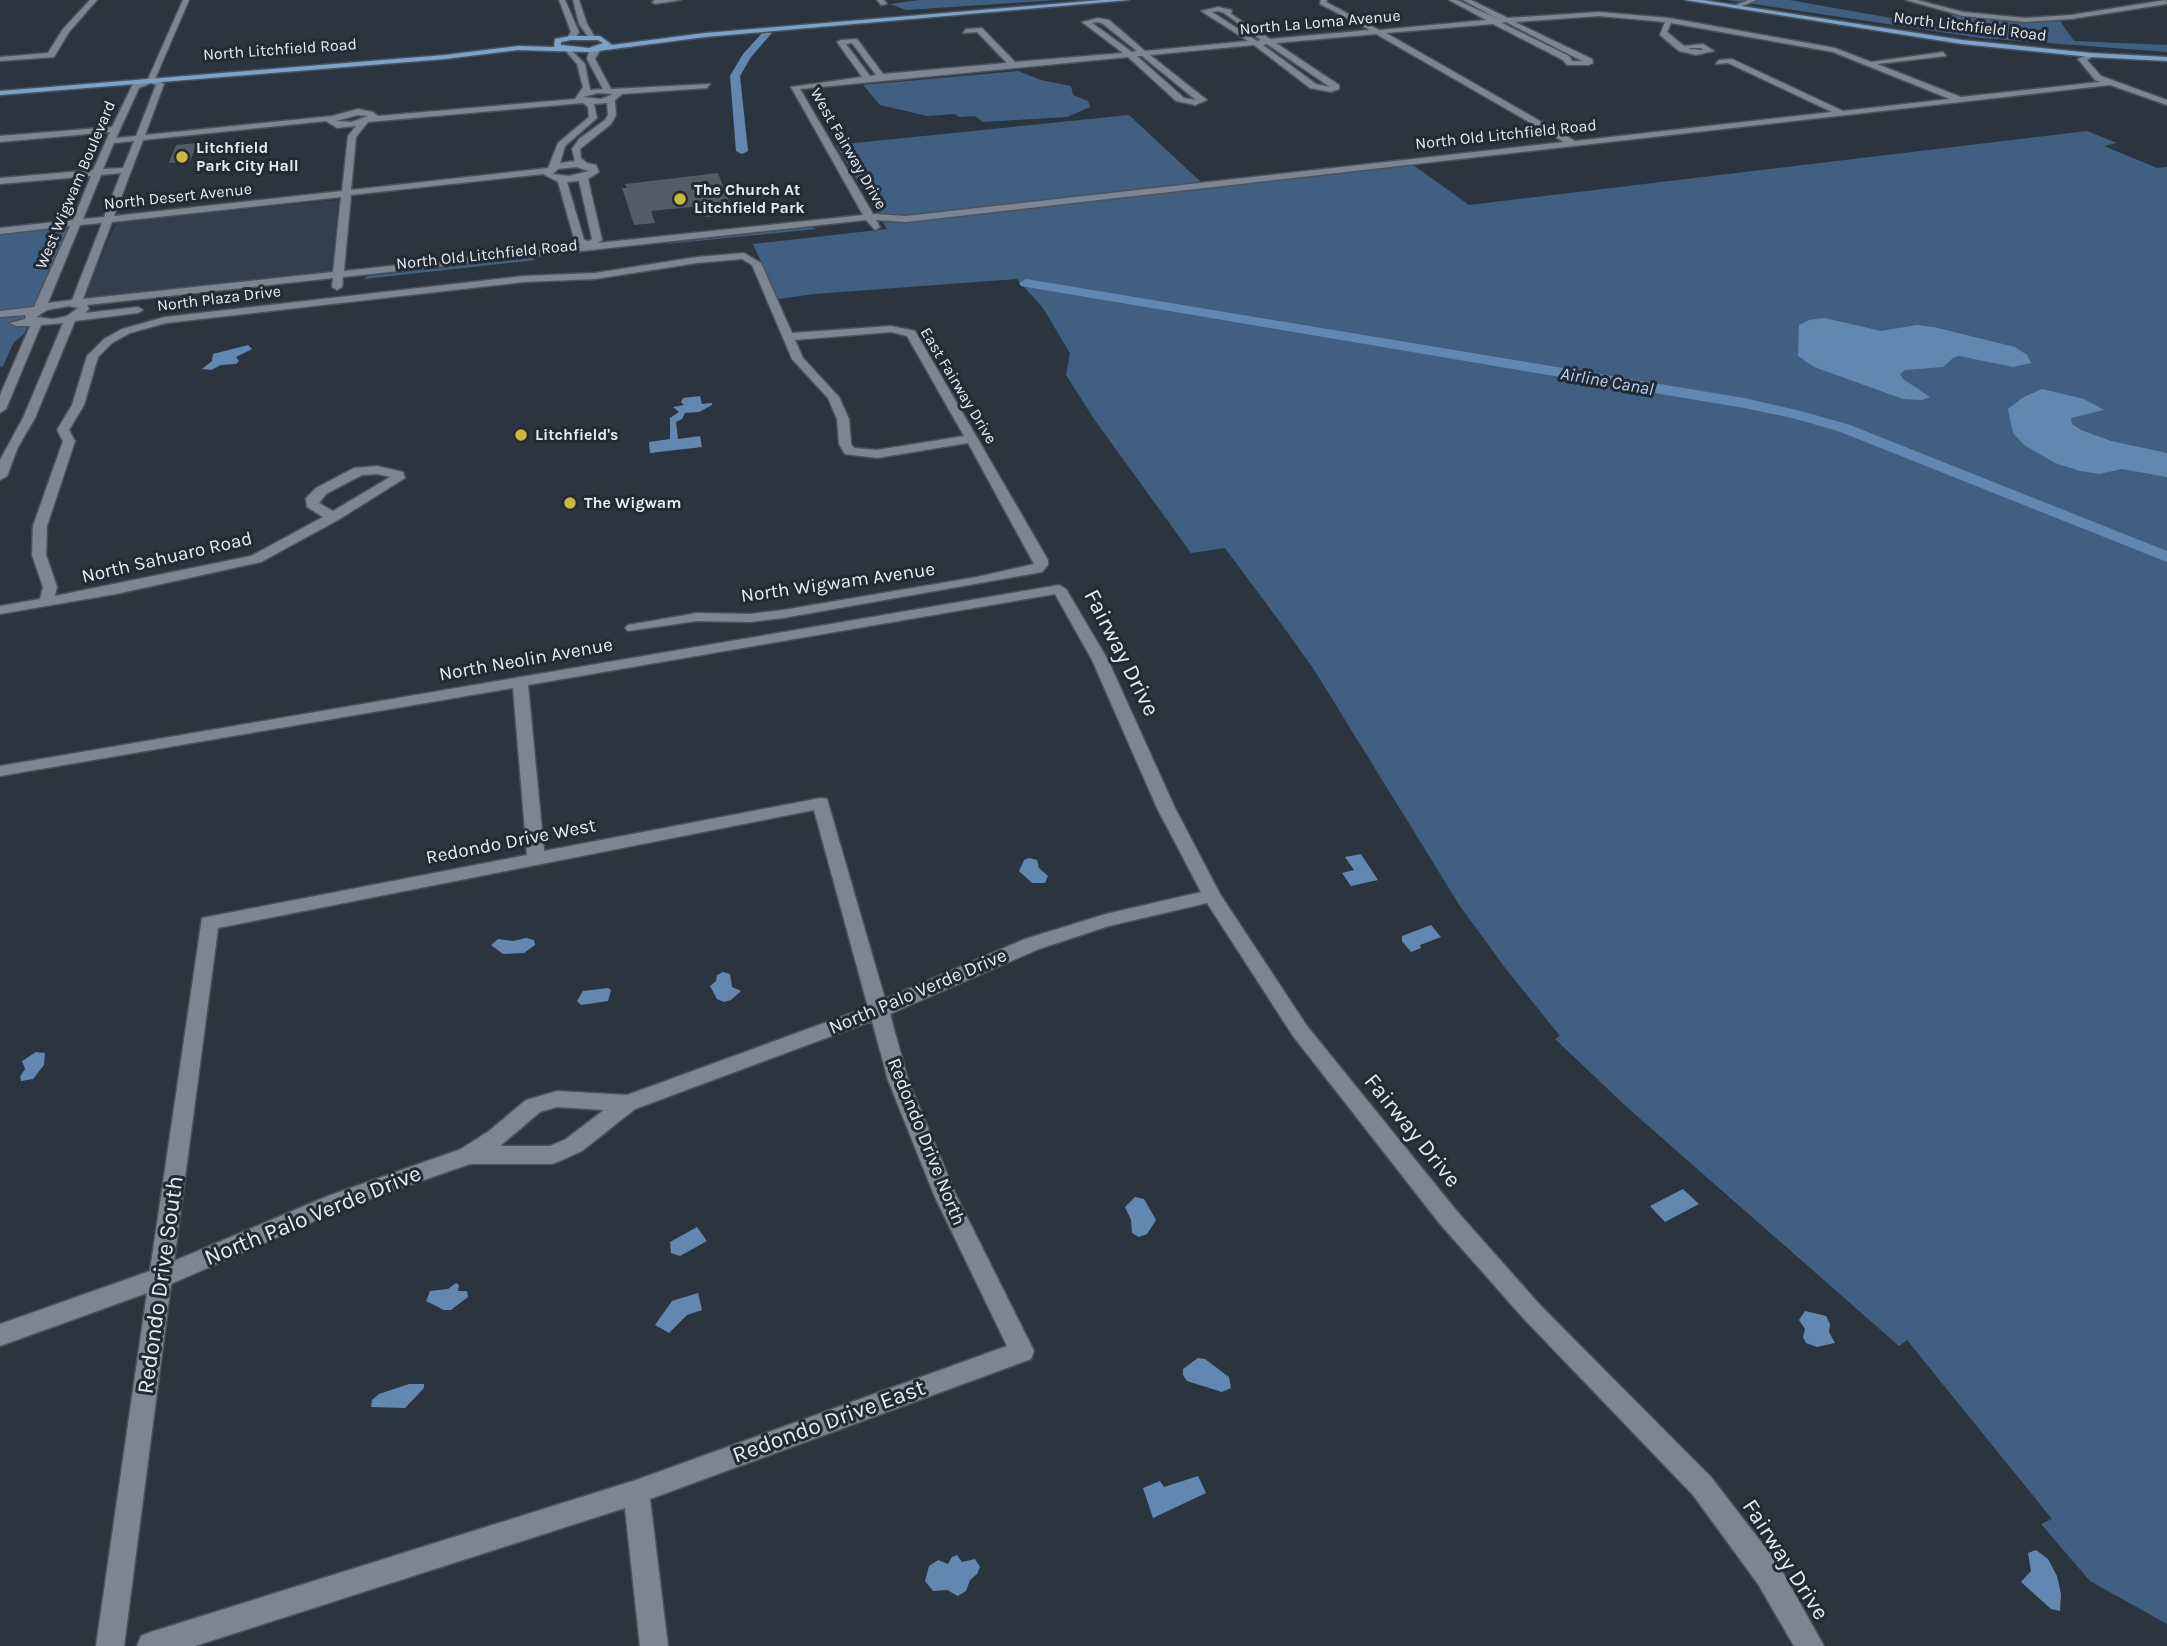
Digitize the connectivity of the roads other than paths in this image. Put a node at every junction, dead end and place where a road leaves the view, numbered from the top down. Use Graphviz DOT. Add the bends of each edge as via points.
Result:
graph roads {
  1 [pos="94,0"];
  2 [pos="186,0"];
  3 [pos="562,0"];
  4 [pos="576,0"];
  5 [pos="678,0"];
  6 [pos="1071,0"];
  7 [pos="1126,0"];
  8 [pos="1324,0"];
  9 [pos="1337,0"];
  10 [pos="1452,0"];
  11 [pos="1688,0"];
  12 [pos="1754,0"];
  13 [pos="1909,0"];
  14 [pos="654,1"];
  15 [pos="1722,2"];
  16 [pos="2167,2"];
  17 [pos="1465,3"];
  18 [pos="1744,4"];
  19 [pos="1735,7"];
  20 [pos="660,10"];
  21 [pos="1360,14"];
  22 [pos="1349,15"];
  23 [pos="2071,17"];
  24 [pos="1669,20"];
  25 [pos="1505,21"];
  26 [pos="1495,22"];
  27 [pos="1684,22"];
  28 [pos="1242,24"];
  29 [pos="2093,24"];
  30 [pos="1229,26"];
  31 [pos="732,30"];
  32 [pos="1389,31"];
  33 [pos="1377,32"];
  34 [pos="703,33"];
  35 [pos="1664,34"];
  36 [pos="1119,35"];
  37 [pos="1677,35"];
  38 [pos="1107,36"];
  39 [pos="597,38"];
  40 [pos="975,40"];
  41 [pos="1268,42"];
  42 [pos="1548,42"];
  43 [pos="1256,43"];
  44 [pos="1537,43"];
  45 [pos="566,44"];
  46 [pos="995,46"];
  47 [pos="982,48"];
  48 [pos="598,49"];
  49 [pos="1929,51"];
  50 [pos="2089,52"];
  51 [pos="1143,54"];
  52 [pos="1943,54"];
  53 [pos="1131,55"];
  54 [pos="2167,56"];
  55 [pos="991,57"];
  56 [pos="1433,57"];
  57 [pos="867,58"];
  58 [pos="1422,58"];
  59 [pos="0,59"];
  60 [pos="853,59"];
  61 [pos="1867,61"];
  62 [pos="1013,65"];
  63 [pos="1303,65"];
  64 [pos="1000,66"];
  65 [pos="1289,67"];
  66 [pos="1760,76"];
  67 [pos="152,77"];
  68 [pos="881,77"];
  69 [pos="1750,77"];
  70 [pos="866,78"];
  71 [pos="1172,78"];
  72 [pos="1159,79"];
  73 [pos="2109,83"];
  74 [pos="707,86"];
  75 [pos="0,87"];
  76 [pos="795,87"];
  77 [pos="1484,91"];
  78 [pos="1795,92"];
  79 [pos="0,93"];
  80 [pos="1784,93"];
  81 [pos="613,95"];
  82 [pos="584,98"];
  83 [pos="1963,101"];
  84 [pos="2167,103"];
  85 [pos="1843,114"];
  86 [pos="1832,115"];
  87 [pos="369,119"];
  88 [pos="335,122"];
  89 [pos="114,129"];
  90 [pos="352,136"];
  91 [pos="141,138"];
  92 [pos="0,139"];
  93 [pos="110,141"];
  94 [pos="1574,144"];
  95 [pos="583,164"];
  96 [pos="129,170"];
  97 [pos="97,172"];
  98 [pos="554,174"];
  99 [pos="583,177"];
  100 [pos="0,181"];
  101 [pos="345,195"];
  102 [pos="110,220"];
  103 [pos="873,222"];
  104 [pos="78,223"];
  105 [pos="0,231"];
  106 [pos="590,246"];
  107 [pos="586,260"];
  108 [pos="545,264"];
  109 [pos="517,267"];
  110 [pos="338,282"];
  111 [pos="386,282"];
  112 [pos="360,285"];
  113 [pos="322,289"];
  114 [pos="76,303"];
  115 [pos="147,309"];
  116 [pos="0,314"];
  117 [pos="37,316"];
  118 [pos="71,318"];
  119 [pos="0,325"];
  120 [pos="788,337"];
  121 [pos="0,409"];
  122 [pos="972,439"];
  123 [pos="0,476"];
  124 [pos="333,517"];
  125 [pos="1041,560"];
  126 [pos="1059,589"];
  127 [pos="46,603"];
  128 [pos="0,610"];
  129 [pos="633,628"];
  130 [pos="520,682"];
  131 [pos="0,771"];
  132 [pos="821,803"];
  133 [pos="536,858"];
  134 [pos="1212,896"];
  135 [pos="209,923"];
  136 [pos="877,1011"];
  137 [pos="628,1103"];
  138 [pos="470,1155"];
  139 [pos="162,1277"];
  140 [pos="0,1335"];
  141 [pos="1022,1351"];
  142 [pos="636,1493"];
  143 [pos="110,1646"];
  144 [pos="151,1646"];
  145 [pos="654,1646"];
  146 [pos="1810,1646"];
  1 -- 59 [label="street" via="51,55"];
  2 -- 67 [label="street, West Wigwam Boulevard"];
  3 -- 45 [label="street" via="575,32"];
  4 -- 39 [label="street" via="583,24"];
  5 -- 14 [label="street"];
  6 -- 31 [label="main road"];
  7 -- 31 [label="main road"];
  8 -- 22 [label="street" via="1322,3"];
  9 -- 21 [label="street"];
  10 -- 17 [label="street"];
  11 -- 15 [label="main road, North Litchfield Road"];
  12 -- 18 [label="street"];
  13 -- 23 [label="street" via="1963,14 2025,20"];
  14 -- 20 [label="street"];
  15 -- 18 [label="main road, North Litchfield Road"];
  15 -- 19 [label="main road, North Litchfield Road"];
  16 -- 23 [label="street"];
  17 -- 25 [label="street"];
  17 -- 26 [label="street"];
  18 -- 19 [label="street"];
  18 -- 50 [label="main road, North Litchfield Road" via="1931,34"];
  19 -- 50 [label="main road, North Litchfield Road" via="1916,36"];
  21 -- 22 [label="street"];
  21 -- 32 [label="street"];
  22 -- 33 [label="street"];
  23 -- 29 [label="street"];
  24 -- 25 [label="street, North La Loma Avenue" via="1590,15"];
  24 -- 27 [label="street, North La Loma Avenue"];
  24 -- 35 [label="street"];
  25 -- 26 [label="street, North La Loma Avenue"];
  25 -- 42 [label="street"];
  26 -- 32 [label="street, North La Loma Avenue"];
  26 -- 44 [label="street"];
  27 -- 37 [label="street"];
  27 -- 61 [label="street, North La Loma Avenue" via="1800,42"];
  28 -- 30 [label="street"];
  28 -- 30 [label="street" via="1225,9 1205,10"];
  28 -- 41 [label="street"];
  30 -- 43 [label="street"];
  31 -- 34 [label="main road"];
  32 -- 33 [label="street, North La Loma Avenue"];
  32 -- 56 [label="street"];
  33 -- 41 [label="street, North La Loma Avenue"];
  33 -- 58 [label="street"];
  34 -- 39 [label="main road" via="637,40"];
  34 -- 48 [label="main road"];
  35 -- 37 [label="street"];
  35 -- 37 [label="street" via="1686,47"];
  36 -- 38 [label="street"];
  36 -- 38 [label="street" via="1104,21 1086,22"];
  36 -- 51 [label="street"];
  38 -- 53 [label="street"];
  39 -- 45 [label="main road"];
  39 -- 48 [label="main road" via="609,44"];
  40 -- 46 [label="street" via="967,32 979,30"];
  41 -- 43 [label="street, North La Loma Avenue"];
  41 -- 63 [label="street"];
  42 -- 44 [label="street"];
  42 -- 44 [label="street" via="1589,61 1570,63"];
  43 -- 51 [label="street, North La Loma Avenue"];
  43 -- 65 [label="street"];
  45 -- 48 [label="main road"];
  45 -- 67 [label="main road, North Litchfield Road"];
  45 -- 82 [label="street" via="582,64 587,87"];
  46 -- 47 [label="street"];
  46 -- 62 [label="street"];
  48 -- 81 [label="street" via="591,60"];
  49 -- 52 [label="street"];
  49 -- 52 [label="street" via="1925,47 1946,47 1955,53"];
  49 -- 61 [label="street"];
  50 -- 54 [label="main road, North Litchfield Road"];
  50 -- 73 [label="street" via="2114,79"];
  50 -- 73 [label="street" via="2082,59 2094,75"];
  51 -- 53 [label="street, North La Loma Avenue"];
  51 -- 71 [label="street"];
  52 -- 61 [label="street"];
  53 -- 62 [label="street, North La Loma Avenue"];
  53 -- 72 [label="street"];
  55 -- 64 [label="street"];
  56 -- 58 [label="street"];
  56 -- 77 [label="street"];
  57 -- 60 [label="street"];
  57 -- 60 [label="street" via="854,41 841,42"];
  57 -- 68 [label="street"];
  58 -- 77 [label="street"];
  60 -- 70 [label="street"];
  61 -- 83 [label="street, North La Loma Avenue"];
  62 -- 64 [label="street, North La Loma Avenue"];
  63 -- 65 [label="street"];
  63 -- 65 [label="street" via="1336,87 1320,89"];
  64 -- 68 [label="street, North La Loma Avenue"];
  66 -- 69 [label="street"];
  66 -- 69 [label="street" via="1729,61 1718,62"];
  66 -- 78 [label="street"];
  67 -- 75 [label="main road, North Litchfield Road"];
  67 -- 79 [label="main road, North Litchfield Road"];
  67 -- 89 [label="street, West Wigwam Boulevard" via="136,86"];
  67 -- 91 [label="street, West Wigwam Boulevard" via="160,85"];
  68 -- 70 [label="street, North La Loma Avenue"];
  69 -- 80 [label="street"];
  70 -- 76 [label="street, North La Loma Avenue"];
  71 -- 72 [label="street"];
  71 -- 72 [label="street" via="1203,100 1185,103"];
  73 -- 83 [label="street, North Old Litchfield Road"];
  73 -- 84 [label="street"];
  74 -- 81 [label="street"];
  76 -- 103 [label="street, West Fairway Drive"];
  77 -- 94 [label="street"];
  78 -- 80 [label="street"];
  78 -- 85 [label="street"];
  80 -- 86 [label="street"];
  81 -- 82 [label="street"];
  81 -- 95 [label="street" via="608,122 576,149"];
  82 -- 87 [label="street"];
  82 -- 98 [label="street" via="592,107 593,118 561,145"];
  83 -- 85 [label="street, North Old Litchfield Road"];
  85 -- 86 [label="street, North Old Litchfield Road"];
  86 -- 94 [label="street, North Old Litchfield Road"];
  87 -- 88 [label="street" via="353,113"];
  87 -- 90 [label="street"];
  88 -- 90 [label="street"];
  88 -- 91 [label="street"];
  89 -- 92 [label="street"];
  89 -- 93 [label="street, West Wigwam Boulevard"];
  90 -- 101 [label="street"];
  91 -- 93 [label="street"];
  91 -- 96 [label="street, West Wigwam Boulevard"];
  93 -- 97 [label="street, West Wigwam Boulevard"];
  94 -- 103 [label="street, North Old Litchfield Road"];
  95 -- 98 [label="street"];
  95 -- 99 [label="street" via="595,169"];
  96 -- 97 [label="street"];
  96 -- 102 [label="street, West Wigwam Boulevard"];
  97 -- 100 [label="street"];
  97 -- 104 [label="street, West Wigwam Boulevard"];
  98 -- 99 [label="street"];
  98 -- 101 [label="street, North Desert Avenue"];
  98 -- 106 [label="street" via="580,242"];
  99 -- 106 [label="street" via="597,240"];
  101 -- 102 [label="street, North Desert Avenue"];
  101 -- 110 [label="street"];
  102 -- 104 [label="street, North Desert Avenue"];
  102 -- 114 [label="street, West Wigwam Boulevard"];
  103 -- 106 [label="street, North Old Litchfield Road"];
  103 -- 107 [label="street, North Old Litchfield Road"];
  104 -- 105 [label="street, North Desert Avenue"];
  104 -- 117 [label="street, West Wigwam Boulevard"];
  106 -- 109 [label="street" via="582,253 535,259"];
  106 -- 110 [label="street, North Old Litchfield Road"];
  108 -- 109 [label="street, North Old Litchfield Road"];
  109 -- 111 [label="street, North Old Litchfield Road"];
  110 -- 112 [label="street, North Old Litchfield Road"];
  110 -- 113 [label="street, North Old Litchfield Road"];
  110 -- 114 [label="street, North Old Litchfield Road"];
  114 -- 117 [label="street, North Old Litchfield Road" via="52,304"];
  114 -- 118 [label="street, West Wigwam Boulevard" via="84,309"];
  115 -- 118 [label="street"];
  116 -- 117 [label="street"];
  117 -- 118 [label="street" via="53,322"];
  117 -- 119 [label="street"];
  117 -- 121 [label="street, West Wigwam Boulevard"];
  118 -- 123 [label="street"];
  120 -- 122 [label="street, East Fairway Drive" via="908,331"];
  120 -- 122 [label="street" via="803,366 834,397 843,419 845,444 853,452 877,454"];
  120 -- 127 [label="street, North Plaza Drive" via="755,260 744,256 595,276 524,279 165,320 126,331 93,356 78,405 63,430 69,442 40,526 39,555 50,587"];
  122 -- 125 [label="street, East Fairway Drive"];
  124 -- 124 [label="street, North Sahuaro Road" via="398,478 398,475 365,470 321,491 312,504"];
  124 -- 127 [label="street, North Sahuaro Road" via="256,559"];
  125 -- 129 [label="street, North Wigwam Avenue" via="1037,569 796,612 750,618 697,617"];
  126 -- 130 [label="street, North Neolin Avenue"];
  126 -- 134 [label="street, Fairway Drive" via="1100,660 1166,808"];
  127 -- 128 [label="street, North Sahuaro Road"];
  130 -- 131 [label="street, North Neolin Avenue"];
  130 -- 133 [label="street"];
  132 -- 133 [label="street, Redondo Drive West"];
  132 -- 136 [label="street, Redondo Drive North"];
  133 -- 135 [label="street, Redondo Drive West"];
  134 -- 136 [label="street, North Palo Verde Drive" via="1105,920 1044,940"];
  134 -- 146 [label="street, Fairway Drive" via="1352,1099 1532,1312 1702,1486 1768,1574"];
  135 -- 139 [label="street, Redondo Drive South"];
  136 -- 137 [label="street, North Palo Verde Drive"];
  136 -- 141 [label="street, Redondo Drive North" via="926,1152"];
  137 -- 138 [label="street, North Palo Verde Drive" via="574,1145 552,1155"];
  137 -- 138 [label="street, North Palo Verde Drive" via="545,1102 533,1106"];
  138 -- 139 [label="street, North Palo Verde Drive" via="336,1202"];
  139 -- 140 [label="street, North Palo Verde Drive"];
  139 -- 143 [label="street, Redondo Drive South"];
  141 -- 142 [label="street, Redondo Drive East"];
  142 -- 144 [label="street"];
  142 -- 145 [label="street"];
}
